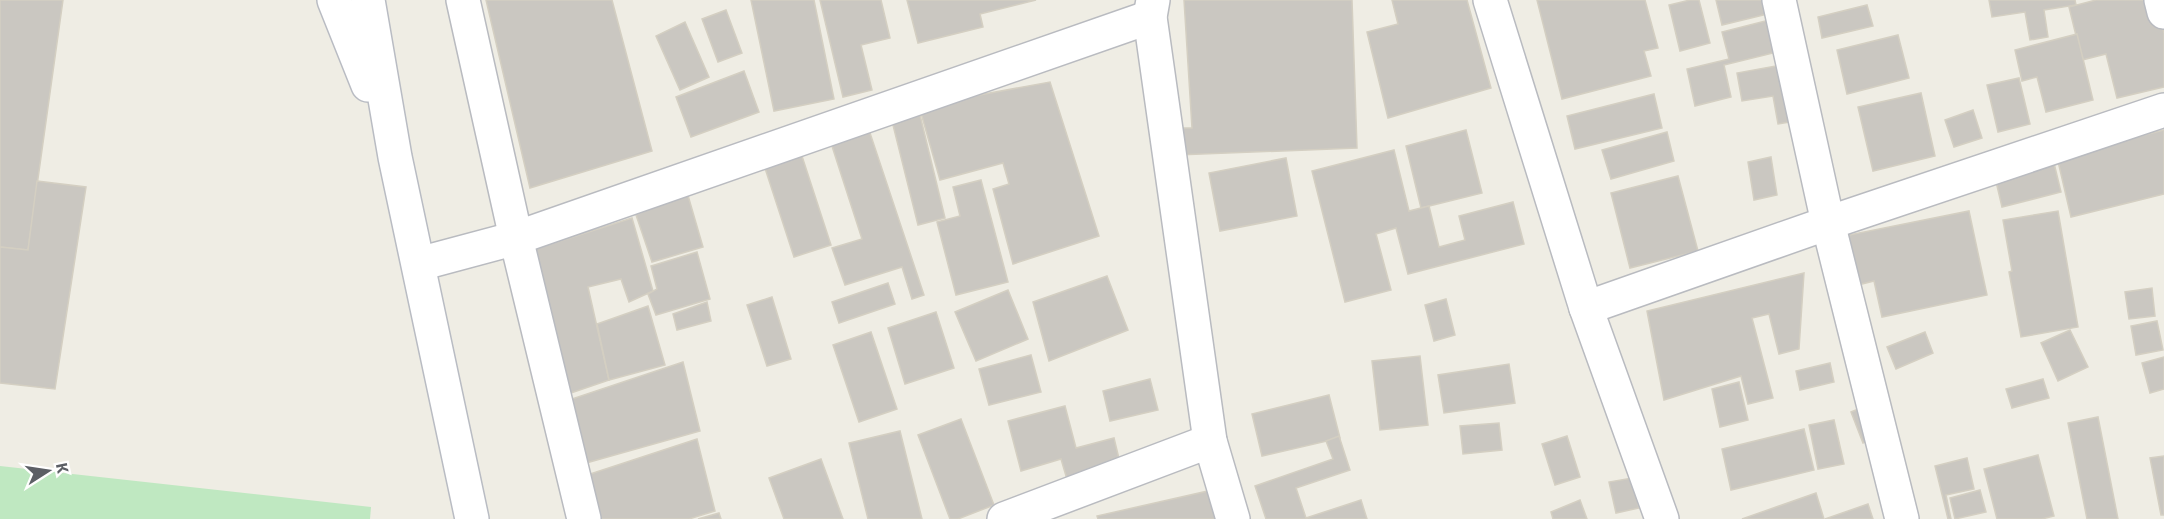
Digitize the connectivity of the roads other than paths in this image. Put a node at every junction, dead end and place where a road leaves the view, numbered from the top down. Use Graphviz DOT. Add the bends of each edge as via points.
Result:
graph roads {
  1 [pos="334,0"];
  2 [pos="368,0"];
  3 [pos="463,0"];
  4 [pos="1490,0"];
  5 [pos="1779,0"];
  6 [pos="2161,0"];
  7 [pos="1151,8"];
  8 [pos="2164,12"];
  9 [pos="2164,110"];
  10 [pos="395,157"];
  11 [pos="1828,223"];
  12 [pos="516,238"];
  13 [pos="419,264"];
  14 [pos="1586,308"];
  15 [pos="1210,441"];
  16 [pos="1054,510"];
  17 [pos="472,519"];
  18 [pos="584,519"];
  19 [pos="1004,519"];
  20 [pos="1233,519"];
  21 [pos="1662,519"];
  22 [pos="1902,519"];
  1 -- 10 [label="street"];
  2 -- 10 [label="street"];
  3 -- 12 [label="street"];
  4 -- 14 [label="street"];
  5 -- 11 [label="street"];
  6 -- 8 [label="street"];
  7 -- 12 [label="street"];
  7 -- 15 [label="street"];
  9 -- 11 [label="street"];
  10 -- 13 [label="street"];
  11 -- 14 [label="street"];
  11 -- 22 [label="street"];
  12 -- 13 [label="street"];
  12 -- 18 [label="street"];
  13 -- 17 [label="street"];
  14 -- 21 [label="street"];
  15 -- 16 [label="street"];
  15 -- 20 [label="street"];
  16 -- 19 [label="street"];
}
